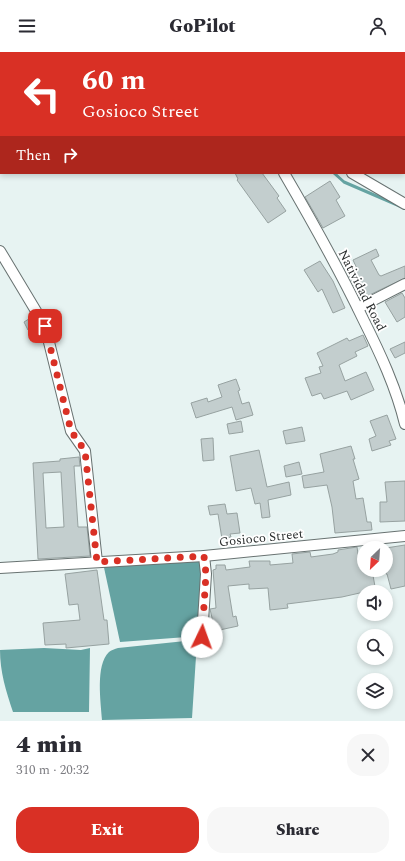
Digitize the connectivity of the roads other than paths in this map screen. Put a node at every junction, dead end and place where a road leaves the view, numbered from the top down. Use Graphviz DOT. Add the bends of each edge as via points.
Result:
graph roads {
  1 [pos="285,174"];
  2 [pos="354,174"];
  3 [pos="405,204"];
  4 [pos="0,251"];
  5 [pos="405,284"];
  6 [pos="358,308"];
  7 [pos="405,424"];
  8 [pos="405,536"];
  9 [pos="204,556"];
  10 [pos="97,562"];
  11 [pos="0,568"];
  12 [pos="202,637"];
  1 -- 6 [label="street, Natividad Road"];
  2 -- 3 [label="street"];
  4 -- 10 [label="street" via="45,326 71,431 85,451"];
  5 -- 6 [label="street"];
  6 -- 7 [label="street, Natividad Road" via="400,402"];
  8 -- 9 [label="street, Gosioco Street"];
  9 -- 10 [label="street, Gosioco Street"];
  9 -- 12 [label="street" via="206,574"];
  10 -- 11 [label="street, Gosioco Street"];
}
